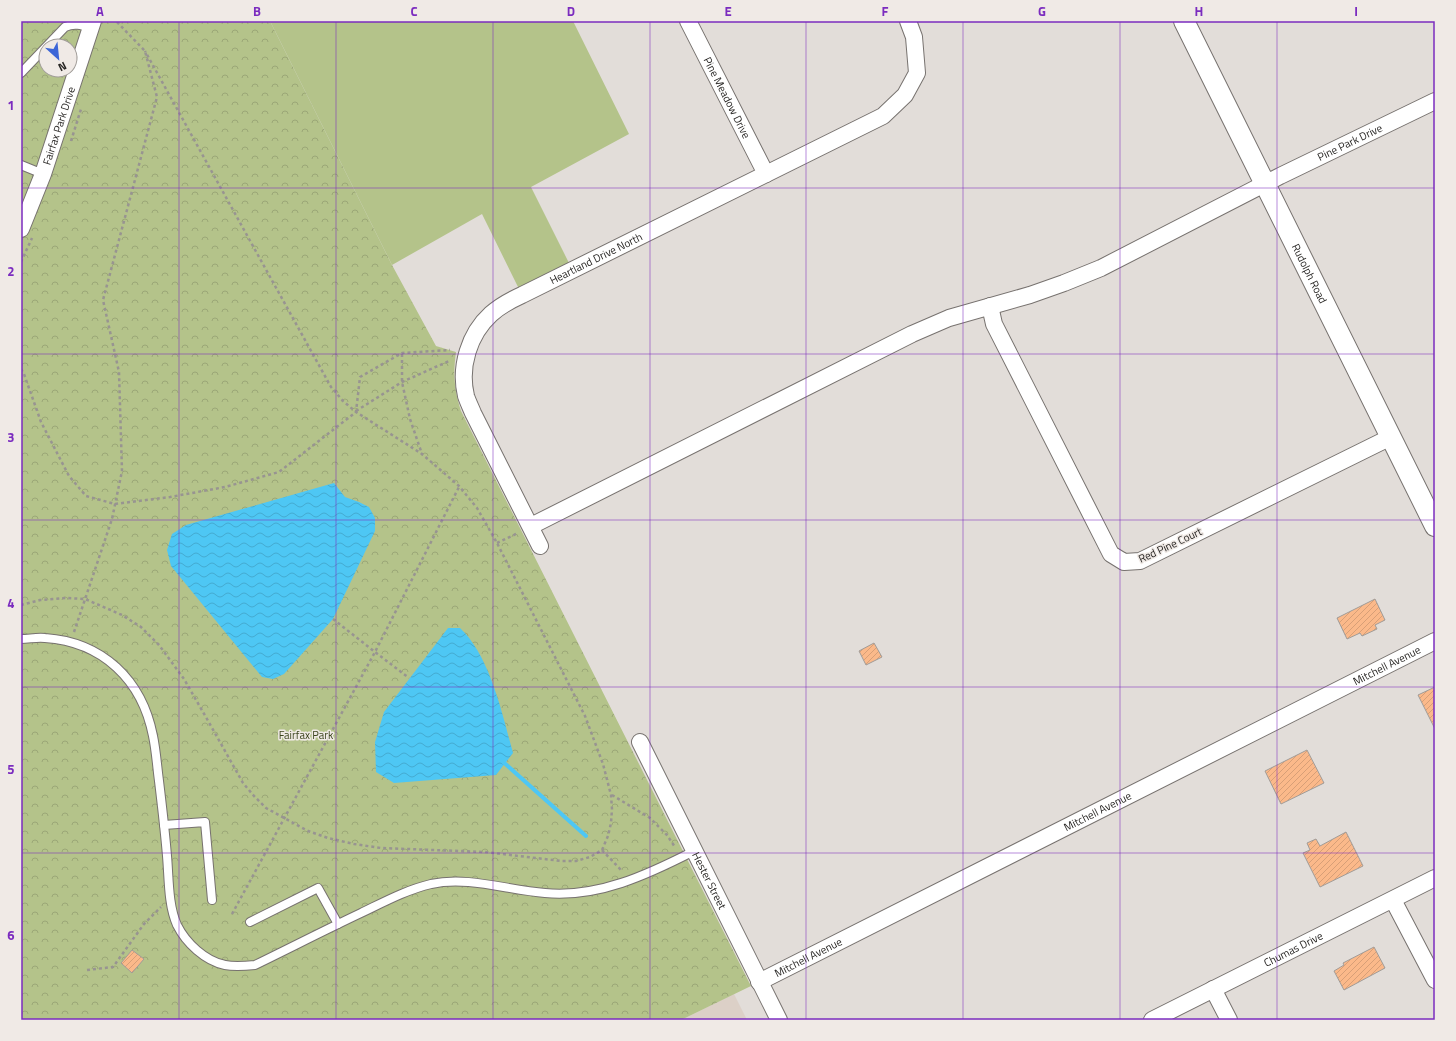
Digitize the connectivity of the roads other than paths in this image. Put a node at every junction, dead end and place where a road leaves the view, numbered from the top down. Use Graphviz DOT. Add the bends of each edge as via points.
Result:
graph roads {
  1 [pos="688,21"];
  2 [pos="908,21"];
  3 [pos="1184,21"];
  4 [pos="92,24"];
  5 [pos="21,73"];
  6 [pos="1435,101"];
  7 [pos="21,165"];
  8 [pos="43,174"];
  9 [pos="766,174"];
  10 [pos="1265,184"];
  11 [pos="21,229"];
  12 [pos="990,306"];
  13 [pos="1391,437"];
  14 [pos="530,526"];
  15 [pos="1435,526"];
  16 [pos="540,546"];
  17 [pos="21,639"];
  18 [pos="1435,641"];
  19 [pos="640,742"];
  20 [pos="164,825"];
  21 [pos="688,854"];
  22 [pos="1435,878"];
  23 [pos="212,900"];
  24 [pos="1393,900"];
  25 [pos="250,922"];
  26 [pos="338,924"];
  27 [pos="1435,980"];
  28 [pos="759,982"];
  29 [pos="1213,990"];
  30 [pos="779,1020"];
  31 [pos="1152,1020"];
  32 [pos="1229,1020"];
  1 -- 9 [label="street, Pine Meadow Drive"];
  2 -- 9 [label="street, Heartland Drive North" via="914,37 917,73 905,95 883,116"];
  3 -- 10 [label="street, Rudolph Road"];
  4 -- 5 [label="lane" via="65,26"];
  4 -- 8 [label="street, Fairfax Park Drive"];
  6 -- 10 [label="street, Pine Park Drive"];
  7 -- 8 [label="lane"];
  8 -- 11 [label="street, Fairfax Park Drive"];
  9 -- 14 [label="street, Heartland Drive North" via="506,303 490,314 479,328 466,357 466,395"];
  10 -- 12 [label="street, Pine Park Drive" via="1101,268 1064,283"];
  10 -- 13 [label="street, Rudolph Road"];
  12 -- 13 [label="street, Red Pine Court" via="994,324 1111,554 1124,562 1140,561"];
  12 -- 14 [label="street, Pine Park Drive" via="949,318 912,334"];
  13 -- 15 [label="street, Rudolph Road"];
  14 -- 16 [label="street, Heartland Drive North"];
  17 -- 20 [label="lane" via="44,638 71,642 96,652 114,664 129,679 148,716 153,736"];
  18 -- 28 [label="street, Mitchell Avenue"];
  19 -- 21 [label="street, Hester Street"];
  20 -- 23 [label="lane" via="205,822"];
  20 -- 26 [label="lane" via="171,896 177,925 196,950 208,958 223,965 255,965"];
  21 -- 26 [label="lane" via="630,880 588,892 544,894 466,882 432,884 404,892"];
  21 -- 28 [label="street, Hester Street"];
  22 -- 24 [label="street, Chumas Drive"];
  24 -- 27 [label="street"];
  24 -- 29 [label="street, Chumas Drive"];
  25 -- 26 [label="lane" via="318,888"];
  28 -- 30 [label="street, Hester Street"];
  29 -- 31 [label="street, Chumas Drive"];
  29 -- 32 [label="street"];
}
